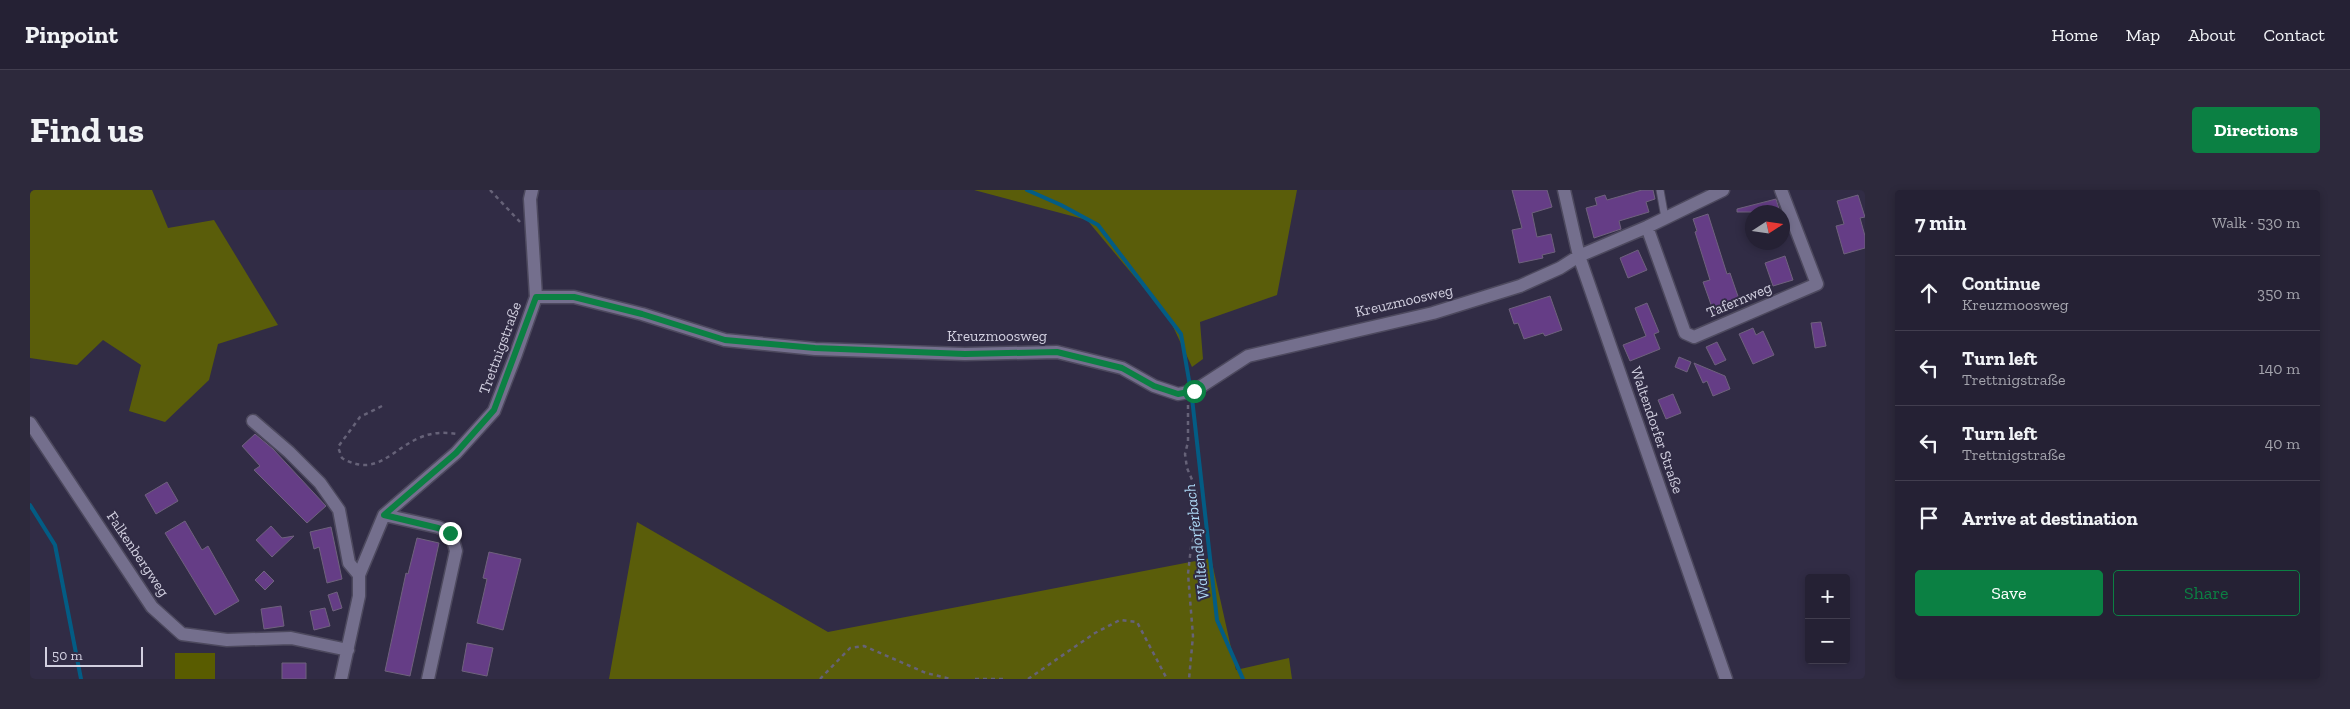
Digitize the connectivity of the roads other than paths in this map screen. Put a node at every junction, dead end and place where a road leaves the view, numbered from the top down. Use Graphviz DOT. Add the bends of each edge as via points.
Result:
graph roads {
  1 [pos="532,190"];
  2 [pos="1564,190"];
  3 [pos="1660,190"];
  4 [pos="1723,190"];
  5 [pos="1781,190"];
  6 [pos="1665,218"];
  7 [pos="1648,227"];
  8 [pos="1579,256"];
  9 [pos="536,297"];
  10 [pos="253,421"];
  11 [pos="30,423"];
  12 [pos="384,515"];
  13 [pos="359,575"];
  14 [pos="348,650"];
  15 [pos="341,679"];
  16 [pos="428,679"];
  17 [pos="1726,679"];
  1 -- 9 [label="street, Trettnigstraße"];
  2 -- 8 [label="street, Waltendorfer Straße"];
  3 -- 6 [label="lane"];
  4 -- 6 [label="street, Kreuzmoosweg"];
  5 -- 7 [label="street, Tafernweg" via="1817,284 1694,337 1685,333"];
  6 -- 7 [label="street, Kreuzmoosweg"];
  7 -- 8 [label="street, Kreuzmoosweg"];
  8 -- 9 [label="street, Kreuzmoosweg" via="1520,286 1433,313 1248,356 1194,391 1178,394 1154,386 1122,368 1057,352 965,354 843,350 725,340 574,297"];
  8 -- 17 [label="street, Waltendorfer Straße"];
  9 -- 12 [label="street, Trettnigstraße" via="494,410 456,453"];
  10 -- 13 [label="street" via="289,452 340,510 349,563"];
  11 -- 14 [label="street, Falkenbergweg" via="152,607 182,634 228,640 291,638"];
  12 -- 13 [label="street, Trettnigstraße"];
  12 -- 16 [label="street" via="450,533 456,551"];
  13 -- 14 [label="street, Trettnigstraße" via="359,596"];
  14 -- 15 [label="street, Trettnigstraße"];
}
